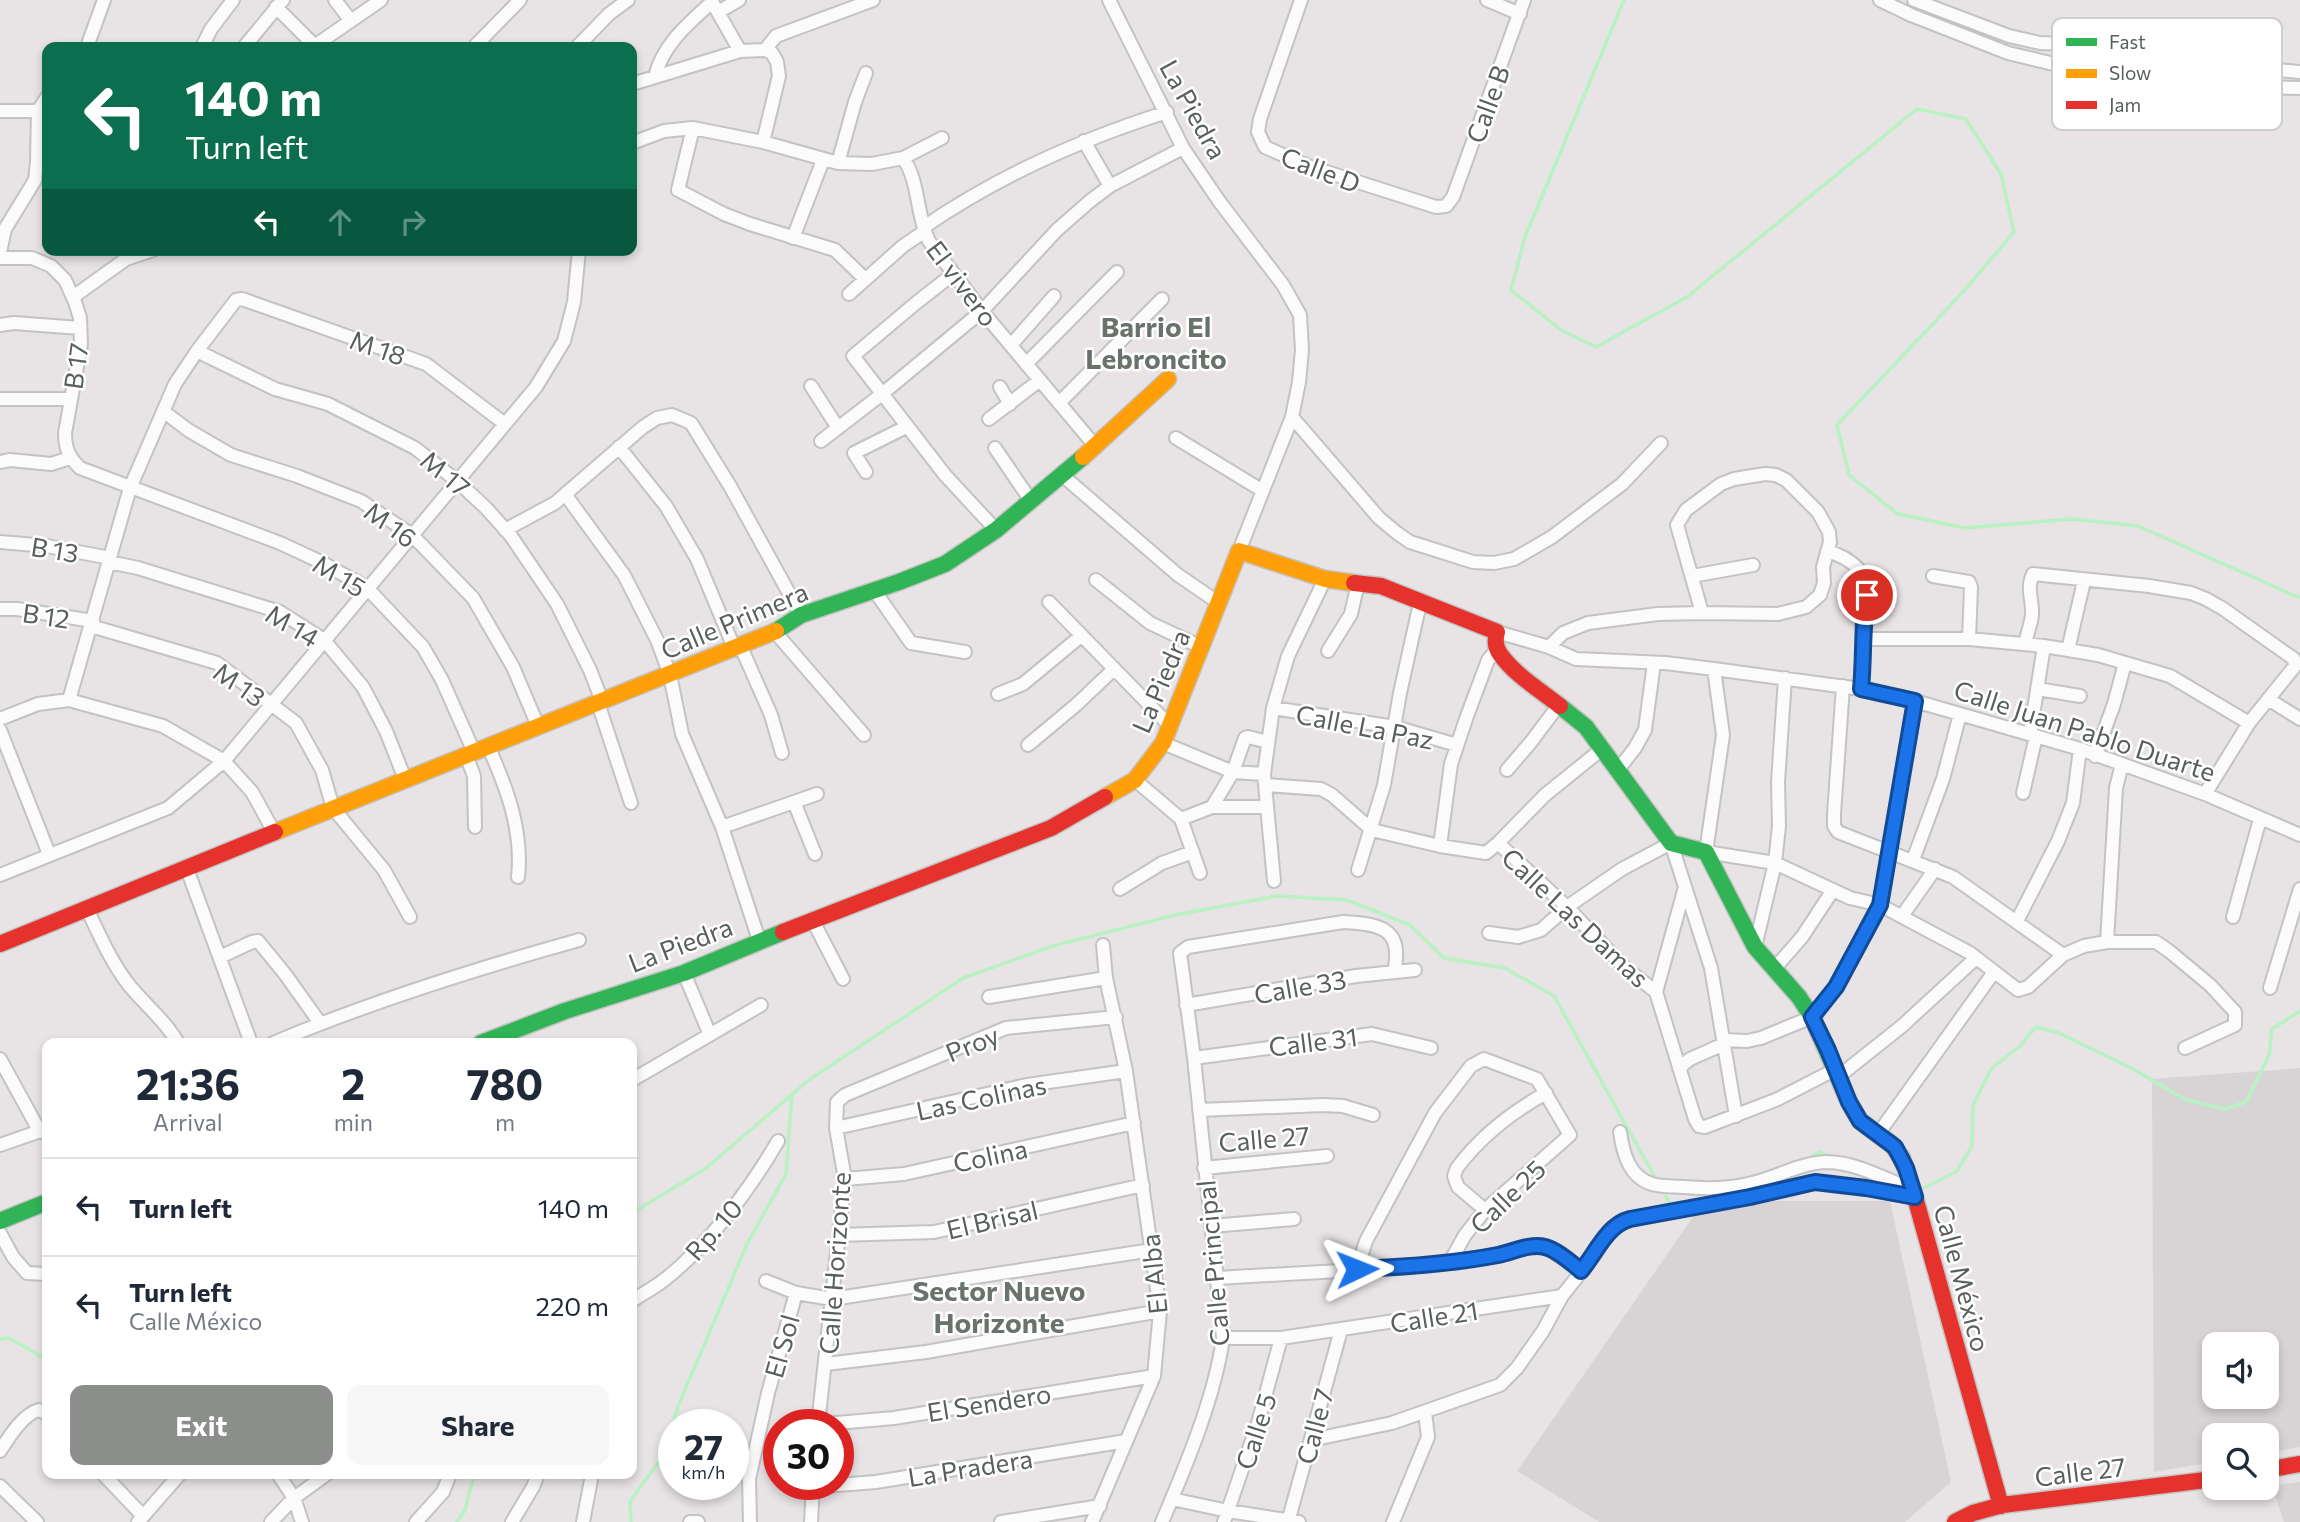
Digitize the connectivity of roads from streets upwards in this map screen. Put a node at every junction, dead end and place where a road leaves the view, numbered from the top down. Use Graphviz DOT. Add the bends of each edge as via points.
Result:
graph roads {
  1 [pos="104,0"];
  2 [pos="233,0"];
  3 [pos="335,0"];
  4 [pos="381,0"];
  5 [pos="520,0"];
  6 [pos="628,0"];
  7 [pos="739,0"];
  8 [pos="873,0"];
  9 [pos="1109,0"];
  10 [pos="1301,0"];
  11 [pos="1487,0"];
  12 [pos="1524,0"];
  13 [pos="1882,0"];
  14 [pos="1914,0"];
  15 [pos="280,4"];
  16 [pos="713,5"];
  17 [pos="1520,14"];
  18 [pos="351,21"];
  19 [pos="89,42"];
  20 [pos="204,42"];
  21 [pos="248,42"];
  22 [pos="311,42"];
  23 [pos="320,42"];
  24 [pos="479,42"];
  25 [pos="581,42"];
  26 [pos="2052,43"];
  27 [pos="765,50"];
  28 [pos="740,51"];
  29 [pos="2052,64"];
  30 [pos="2282,70"];
  31 [pos="2300,72"];
  32 [pos="866,73"];
  33 [pos="655,77"];
  34 [pos="637,82"];
  35 [pos="2282,88"];
  36 [pos="2300,88"];
  37 [pos="42,104"];
  38 [pos="0,111"];
  39 [pos="37,111"];
  40 [pos="1167,112"];
  41 [pos="693,128"];
  42 [pos="942,138"];
  43 [pos="637,141"];
  44 [pos="1084,141"];
  45 [pos="763,142"];
  46 [pos="1183,148"];
  47 [pos="903,158"];
  48 [pos="823,160"];
  49 [pos="838,163"];
  50 [pos="1110,186"];
  51 [pos="1446,206"];
  52 [pos="925,229"];
  53 [pos="793,238"];
  54 [pos="0,252"];
  55 [pos="133,256"];
  56 [pos="578,256"];
  57 [pos="0,258"];
  58 [pos="1117,272"];
  59 [pos="953,274"];
  60 [pos="865,279"];
  61 [pos="849,294"];
  62 [pos="1054,296"];
  63 [pos="73,297"];
  64 [pos="1162,299"];
  65 [pos="982,311"];
  66 [pos="0,325"];
  67 [pos="80,328"];
  68 [pos="1011,345"];
  69 [pos="197,351"];
  70 [pos="1027,364"];
  71 [pos="1168,379"];
  72 [pos="1040,380"];
  73 [pos="811,386"];
  74 [pos="1000,387"];
  75 [pos="882,394"];
  76 [pos="0,399"];
  77 [pos="71,399"];
  78 [pos="1059,403"];
  79 [pos="1010,404"];
  80 [pos="163,411"];
  81 [pos="1292,417"];
  82 [pos="989,419"];
  83 [pos="505,424"];
  84 [pos="906,427"];
  85 [pos="838,428"];
  86 [pos="1176,438"];
  87 [pos="821,441"];
  88 [pos="1661,443"];
  89 [pos="619,447"];
  90 [pos="1096,447"];
  91 [pos="995,448"];
  92 [pos="70,458"];
  93 [pos="0,462"];
  94 [pos="866,472"];
  95 [pos="1062,475"];
  96 [pos="457,481"];
  97 [pos="130,488"];
  98 [pos="1263,491"];
  99 [pos="565,494"];
  100 [pos="1031,501"];
  101 [pos="505,530"];
  102 [pos="996,530"];
  103 [pos="411,535"];
  104 [pos="0,542"];
  105 [pos="1239,551"];
  106 [pos="1827,551"];
  107 [pos="110,560"];
  108 [pos="1753,565"];
  109 [pos="1692,576"];
  110 [pos="1933,576"];
  111 [pos="1325,579"];
  112 [pos="1096,580"];
  113 [pos="2084,581"];
  114 [pos="1358,583"];
  115 [pos="367,588"];
  116 [pos="874,590"];
  117 [pos="1049,602"];
  118 [pos="1219,603"];
  119 [pos="1420,603"];
  120 [pos="0,609"];
  121 [pos="1702,613"];
  122 [pos="801,615"];
  123 [pos="92,624"];
  124 [pos="775,632"];
  125 [pos="1497,632"];
  126 [pos="1081,636"];
  127 [pos="1863,639"];
  128 [pos="1969,639"];
  129 [pos="324,640"];
  130 [pos="2025,644"];
  131 [pos="2044,646"];
  132 [pos="1201,647"];
  133 [pos="1549,647"];
  134 [pos="738,648"];
  135 [pos="1497,649"];
  136 [pos="2068,650"];
  137 [pos="1328,651"];
  138 [pos="965,652"];
  139 [pos="1654,663"];
  140 [pos="2125,663"];
  141 [pos="1114,669"];
  142 [pos="1714,669"];
  143 [pos="670,675"];
  144 [pos="1785,678"];
  145 [pos="1843,686"];
  146 [pos="2038,688"];
  147 [pos="1861,689"];
  148 [pos="998,694"];
  149 [pos="2080,696"];
  150 [pos="2268,699"];
  151 [pos="69,700"];
  152 [pos="1915,701"];
  153 [pos="600,702"];
  154 [pos="271,705"];
  155 [pos="1558,706"];
  156 [pos="1273,708"];
  157 [pos="1960,714"];
  158 [pos="0,719"];
  159 [pos="2300,719"];
  160 [pos="2249,723"];
  161 [pos="538,726"];
  162 [pos="1171,727"];
  163 [pos="1395,727"];
  164 [pos="0,730"];
  165 [pos="864,735"];
  166 [pos="2033,735"];
  167 [pos="1269,742"];
  168 [pos="1163,743"];
  169 [pos="1028,745"];
  170 [pos="1457,745"];
  171 [pos="1602,749"];
  172 [pos="2080,749"];
  173 [pos="476,751"];
  174 [pos="782,753"];
  175 [pos="2095,756"];
  176 [pos="223,761"];
  177 [pos="2122,764"];
  178 [pos="1507,770"];
  179 [pos="1618,771"];
  180 [pos="1233,772"];
  181 [pos="405,779"];
  182 [pos="1265,779"];
  183 [pos="1135,780"];
  184 [pos="2023,793"];
  185 [pos="817,794"];
  186 [pos="2205,794"];
  187 [pos="794,802"];
  188 [pos="631,803"];
  189 [pos="1212,807"];
  190 [pos="1267,807"];
  191 [pos="333,808"];
  192 [pos="1181,819"];
  193 [pos="2260,819"];
  194 [pos="475,827"];
  195 [pos="722,827"];
  196 [pos="1372,830"];
  197 [pos="274,832"];
  198 [pos="2300,835"];
  199 [pos="1498,843"];
  200 [pos="1671,843"];
  201 [pos="1440,846"];
  202 [pos="1193,852"];
  203 [pos="1706,852"];
  204 [pos="1891,853"];
  205 [pos="49,854"];
  206 [pos="815,854"];
  207 [pos="1913,860"];
  208 [pos="1775,863"];
  209 [pos="187,869"];
  210 [pos="1936,869"];
  211 [pos="1358,870"];
  212 [pos="1200,873"];
  213 [pos="0,875"];
  214 [pos="518,877"];
  215 [pos="1273,881"];
  216 [pos="1686,885"];
  217 [pos="1120,889"];
  218 [pos="2300,889"];
  219 [pos="1833,890"];
  220 [pos="1880,905"];
  221 [pos="1567,907"];
  222 [pos="86,909"];
  223 [pos="1902,916"];
  224 [pos="2233,917"];
  225 [pos="410,918"];
  226 [pos="813,921"];
  227 [pos="2017,921"];
  228 [pos="1489,933"];
  229 [pos="579,940"];
  230 [pos="759,940"];
  231 [pos="2107,942"];
  232 [pos="0,944"];
  233 [pos="1103,945"];
  234 [pos="1755,947"];
  235 [pos="2063,955"];
  236 [pos="220,957"];
  237 [pos="1976,958"];
  238 [pos="1415,970"];
  239 [pos="1774,970"];
  240 [pos="1394,972"];
  241 [pos="1994,972"];
  242 [pos="684,973"];
  243 [pos="1106,978"];
  244 [pos="842,979"];
  245 [pos="2270,988"];
  246 [pos="1656,992"];
  247 [pos="989,997"];
  248 [pos="761,1004"];
  249 [pos="1186,1005"];
  250 [pos="1116,1017"];
  251 [pos="1812,1017"];
  252 [pos="320,1023"];
  253 [pos="709,1035"];
  254 [pos="174,1038"];
  255 [pos="249,1038"];
  256 [pos="285,1038"];
  257 [pos="494,1038"];
  258 [pos="1724,1042"];
  259 [pos="1431,1048"];
  260 [pos="2185,1048"];
  261 [pos="1194,1058"];
  262 [pos="0,1059"];
  263 [pos="1679,1068"];
  264 [pos="1126,1070"];
  265 [pos="1837,1073"];
  266 [pos="637,1077"];
  267 [pos="1546,1093"];
  268 [pos="837,1102"];
  269 [pos="1199,1110"];
  270 [pos="1373,1115"];
  271 [pos="1736,1116"];
  272 [pos="1134,1123"];
  273 [pos="42,1127"];
  274 [pos="836,1128"];
  275 [pos="42,1131"];
  276 [pos="1620,1132"];
  277 [pos="1878,1134"];
  278 [pos="778,1141"];
  279 [pos="0,1146"];
  280 [pos="1327,1156"];
  281 [pos="1204,1168"];
  282 [pos="845,1179"];
  283 [pos="1143,1185"];
  284 [pos="1913,1191"];
  285 [pos="42,1204"];
  286 [pos="1485,1210"];
  287 [pos="1294,1219"];
  288 [pos="0,1221"];
  289 [pos="1211,1226"];
  290 [pos="0,1233"];
  291 [pos="839,1235"];
  292 [pos="1152,1250"];
  293 [pos="1450,1262"];
  294 [pos="1357,1269"];
  295 [pos="1581,1271"];
  296 [pos="42,1274"];
  297 [pos="1217,1278"];
  298 [pos="765,1281"];
  299 [pos="796,1293"];
  300 [pos="1562,1296"];
  301 [pos="637,1298"];
  302 [pos="832,1299"];
  303 [pos="1160,1311"];
  304 [pos="1341,1330"];
  305 [pos="1223,1338"];
  306 [pos="1281,1338"];
  307 [pos="826,1364"];
  308 [pos="1154,1376"];
  309 [pos="820,1409"];
  310 [pos="42,1412"];
  311 [pos="1426,1412"];
  312 [pos="854,1421"];
  313 [pos="1311,1440"];
  314 [pos="1126,1441"];
  315 [pos="0,1451"];
  316 [pos="2300,1464"];
  317 [pos="2279,1468"];
  318 [pos="111,1479"];
  319 [pos="176,1479"];
  320 [pos="281,1479"];
  321 [pos="320,1479"];
  322 [pos="448,1479"];
  323 [pos="536,1479"];
  324 [pos="591,1479"];
  325 [pos="2202,1481"];
  326 [pos="854,1483"];
  327 [pos="0,1486"];
  328 [pos="294,1498"];
  329 [pos="1172,1499"];
  330 [pos="812,1500"];
  331 [pos="1100,1506"];
  332 [pos="2001,1506"];
  333 [pos="1226,1517"];
  334 [pos="140,1519"];
  335 [pos="1292,1521"];
  336 [pos="37,1522"];
  337 [pos="271,1522"];
  338 [pos="302,1522"];
  339 [pos="416,1522"];
  340 [pos="512,1522"];
  341 [pos="583,1522"];
  342 [pos="690,1522"];
  343 [pos="698,1522"];
  344 [pos="750,1522"];
  345 [pos="811,1522"];
  346 [pos="1001,1522"];
  347 [pos="1093,1522"];
  348 [pos="1162,1522"];
  349 [pos="1393,1522"];
  350 [pos="1955,1522"];
  1 -- 19 [label="street"];
  2 -- 20 [label="street"];
  3 -- 18 [label="street"];
  4 -- 18 [label="street"];
  5 -- 24 [label="street"];
  6 -- 25 [label="street"];
  7 -- 16 [label="street"];
  8 -- 27 [label="street" via="776,36"];
  9 -- 40 [label="street, La Piedra"];
  10 -- 51 [label="street, Calle D" via="1261,119 1258,132 1265,147 1379,191"];
  11 -- 17 [label="street"];
  12 -- 17 [label="street, Calle B"];
  13 -- 29 [label="street" via="2008,53"];
  14 -- 26 [label="street" via="2009,37"];
  15 -- 21 [label="street"];
  15 -- 22 [label="street"];
  16 -- 28 [label="street"];
  16 -- 33 [label="street" via="676,36"];
  17 -- 51 [label="street, Calle B"];
  18 -- 23 [label="street"];
  27 -- 28 [label="street"];
  27 -- 45 [label="street" via="777,62 779,76"];
  28 -- 33 [label="street"];
  30 -- 31 [label="street"];
  32 -- 49 [label="street"];
  33 -- 34 [label="street"];
  35 -- 36 [label="street"];
  37 -- 39 [label="street"];
  38 -- 39 [label="street"];
  39 -- 54 [label="street" via="35,180 5,229"];
  40 -- 44 [label="street"];
  40 -- 46 [label="street, La Piedra"];
  41 -- 43 [label="street" via="664,131"];
  41 -- 45 [label="street"];
  41 -- 53 [label="street" via="678,190 724,214"];
  42 -- 47 [label="street"];
  44 -- 50 [label="street"];
  44 -- 52 [label="street" via="971,196"];
  45 -- 48 [label="street"];
  46 -- 50 [label="street"];
  46 -- 81 [label="street, La Piedra" via="1296,305 1303,350"];
  47 -- 49 [label="street" via="872,164"];
  47 -- 52 [label="street, El vivero"];
  48 -- 49 [label="street"];
  48 -- 53 [label="street"];
  50 -- 65 [label="street" via="1056,230"];
  52 -- 59 [label="street, El vivero"];
  52 -- 60 [label="street"];
  53 -- 60 [label="street" via="835,250"];
  55 -- 63 [label="street"];
  56 -- 83 [label="street" via="564,341 536,387"];
  57 -- 63 [label="street, B 17" via="32,258 51,266"];
  58 -- 70 [label="street"];
  59 -- 65 [label="street, El vivero"];
  59 -- 75 [label="street" via="854,354"];
  60 -- 61 [label="street"];
  62 -- 68 [label="street"];
  63 -- 67 [label="street, B 17"];
  64 -- 78 [label="street"];
  65 -- 68 [label="street, El vivero"];
  65 -- 75 [label="street"];
  66 -- 67 [label="street"];
  67 -- 77 [label="street, B 17"];
  68 -- 70 [label="street, El vivero"];
  69 -- 80 [label="street"];
  69 -- 83 [label="street, M 18" via="236,300 242,299 426,364"];
  69 -- 96 [label="street, M 17" via="275,389 328,404 415,447"];
  70 -- 72 [label="street, El vivero"];
  71 -- 90 [label="street, Calle Primera"];
  72 -- 78 [label="street, El vivero"];
  72 -- 79 [label="street"];
  73 -- 85 [label="street"];
  74 -- 79 [label="street"];
  75 -- 84 [label="street"];
  75 -- 85 [label="street"];
  76 -- 77 [label="street"];
  77 -- 92 [label="street, B 17" via="65,433"];
  78 -- 90 [label="street, El vivero"];
  79 -- 82 [label="street"];
  80 -- 97 [label="street"];
  80 -- 103 [label="street, M 16" via="231,455 361,501"];
  81 -- 88 [label="street" via="1396,533 1410,542 1483,563 1514,559 1552,537 1622,484"];
  81 -- 98 [label="street, La Piedra"];
  83 -- 96 [label="street"];
  84 -- 94 [label="street" via="854,453"];
  84 -- 102 [label="street"];
  85 -- 87 [label="street"];
  86 -- 98 [label="street"];
  89 -- 99 [label="street"];
  89 -- 122 [label="street" via="657,418 672,415 691,423"];
  89 -- 134 [label="street" via="666,506 697,559"];
  90 -- 95 [label="street, Calle Primera"];
  91 -- 100 [label="street"];
  92 -- 93 [label="street" via="51,464"];
  92 -- 97 [label="street" via="80,468"];
  95 -- 100 [label="street, Calle Primera"];
  95 -- 118 [label="street" via="1178,575"];
  96 -- 101 [label="street, M 17"];
  96 -- 103 [label="street"];
  97 -- 107 [label="street"];
  97 -- 115 [label="street, M 15" via="280,543"];
  98 -- 105 [label="street, La Piedra"];
  99 -- 101 [label="street"];
  99 -- 143 [label="street" via="624,575"];
  100 -- 102 [label="street, Calle Primera"];
  101 -- 153 [label="street, M 17" via="557,604"];
  102 -- 116 [label="street, Calle Primera" via="952,561"];
  103 -- 115 [label="street"];
  103 -- 161 [label="street, M 16" via="473,598 513,667"];
  104 -- 107 [label="street, B 13" via="47,546"];
  105 -- 111 [label="street, Calle Juan Pablo Duarte"];
  105 -- 118 [label="street, La Piedra"];
  106 -- 109 [label="street" via="1826,524 1799,491 1776,475 1751,475 1721,484 1686,510 1677,525"];
  106 -- 121 [label="street" via="1820,595 1806,607 1778,614"];
  106 -- 127 [label="street" via="1852,561 1865,580"];
  107 -- 123 [label="street"];
  107 -- 129 [label="street, M 14" via="280,612"];
  108 -- 109 [label="street"];
  109 -- 121 [label="street"];
  110 -- 128 [label="street" via="1969,582"];
  111 -- 114 [label="street, Calle Juan Pablo Duarte"];
  111 -- 156 [label="street" via="1288,656"];
  112 -- 132 [label="street" via="1150,623"];
  113 -- 130 [label="street" via="2033,574 2029,592 2032,614"];
  113 -- 136 [label="street"];
  113 -- 150 [label="street" via="2190,593 2222,608 2296,662"];
  114 -- 119 [label="street, Calle Juan Pablo Duarte" via="1381,586"];
  114 -- 137 [label="street" via="1351,614"];
  115 -- 129 [label="street"];
  115 -- 173 [label="street, M 15" via="423,647"];
  116 -- 122 [label="street, Calle Primera"];
  116 -- 138 [label="street" via="911,643"];
  117 -- 126 [label="street"];
  118 -- 132 [label="street, La Piedra"];
  119 -- 125 [label="street, Calle Juan Pablo Duarte"];
  119 -- 163 [label="street"];
  120 -- 123 [label="street, B 12"];
  121 -- 133 [label="street" via="1588,623 1563,633"];
  122 -- 124 [label="street, Calle Primera"];
  123 -- 151 [label="street"];
  123 -- 154 [label="street, M 13" via="217,663"];
  124 -- 134 [label="street, Calle Primera"];
  124 -- 165 [label="street"];
  125 -- 133 [label="street, Calle Juan Pablo Duarte"];
  125 -- 135 [label="street"];
  126 -- 141 [label="street"];
  126 -- 148 [label="street" via="1023,684"];
  127 -- 128 [label="street"];
  127 -- 147 [label="street"];
  128 -- 130 [label="street"];
  129 -- 154 [label="street"];
  129 -- 181 [label="street, M 14" via="363,687"];
  130 -- 131 [label="street"];
  131 -- 136 [label="street"];
  131 -- 146 [label="street"];
  132 -- 162 [label="street, La Piedra"];
  133 -- 139 [label="street, Calle Juan Pablo Duarte" via="1576,659"];
  134 -- 143 [label="street, Calle Primera"];
  134 -- 174 [label="street" via="771,715"];
  135 -- 155 [label="street"];
  135 -- 170 [label="street" via="1488,660"];
  136 -- 140 [label="street"];
  139 -- 142 [label="street, Calle Juan Pablo Duarte"];
  139 -- 179 [label="street" via="1645,730"];
  140 -- 160 [label="street" via="2170,676"];
  140 -- 175 [label="street"];
  141 -- 162 [label="street"];
  141 -- 169 [label="street"];
  142 -- 144 [label="street, Calle Juan Pablo Duarte"];
  142 -- 203 [label="street" via="1723,735"];
  143 -- 153 [label="street, Calle Primera"];
  143 -- 195 [label="street" via="682,734"];
  144 -- 145 [label="street, Calle Juan Pablo Duarte"];
  144 -- 208 [label="street"];
  145 -- 147 [label="street, Calle Juan Pablo Duarte"];
  145 -- 204 [label="street" via="1834,826 1838,832"];
  146 -- 149 [label="street"];
  146 -- 166 [label="street"];
  147 -- 152 [label="street, Calle Juan Pablo Duarte"];
  150 -- 159 [label="street"];
  150 -- 160 [label="street"];
  151 -- 158 [label="street" via="38,704"];
  151 -- 176 [label="street" via="163,726"];
  152 -- 157 [label="street, Calle Juan Pablo Duarte"];
  152 -- 204 [label="street"];
  153 -- 161 [label="street, Calle Primera"];
  153 -- 188 [label="street, M 17"];
  154 -- 176 [label="street"];
  154 -- 191 [label="street, M 13" via="296,723 321,770"];
  155 -- 171 [label="street" via="1586,727"];
  155 -- 178 [label="street"];
  156 -- 163 [label="street, Calle La Paz"];
  156 -- 167 [label="street"];
  157 -- 166 [label="street, Calle Juan Pablo Duarte"];
  157 -- 207 [label="street" via="1943,779"];
  160 -- 186 [label="street"];
  161 -- 173 [label="street, Calle Primera"];
  162 -- 168 [label="street, La Piedra"];
  163 -- 170 [label="street, Calle La Paz"];
  163 -- 196 [label="street"];
  164 -- 205 [label="street"];
  166 -- 172 [label="street, Calle Juan Pablo Duarte"];
  166 -- 184 [label="street"];
  167 -- 180 [label="street" via="1245,738"];
  167 -- 182 [label="street"];
  168 -- 180 [label="street, Calle Las Damas"];
  168 -- 183 [label="street, La Piedra"];
  170 -- 201 [label="street"];
  171 -- 179 [label="street"];
  171 -- 199 [label="street" via="1545,795"];
  172 -- 175 [label="street, Calle Juan Pablo Duarte"];
  172 -- 227 [label="street" via="2073,803"];
  173 -- 181 [label="street, Calle Primera"];
  173 -- 194 [label="street"];
  173 -- 214 [label="street" via="513,808"];
  175 -- 177 [label="street, Calle Juan Pablo Duarte"];
  176 -- 197 [label="street" via="253,792"];
  176 -- 205 [label="street" via="168,808"];
  177 -- 186 [label="street, Calle Juan Pablo Duarte"];
  177 -- 231 [label="street" via="2116,788"];
  179 -- 200 [label="street"];
  180 -- 182 [label="street, Calle Las Damas"];
  180 -- 189 [label="street"];
  181 -- 191 [label="street, Calle Primera"];
  182 -- 190 [label="street"];
  182 -- 196 [label="street, Calle Las Damas" via="1321,789"];
  183 -- 192 [label="street"];
  183 -- 226 [label="street, La Piedra" via="1051,828"];
  185 -- 187 [label="street"];
  186 -- 193 [label="street, Calle Juan Pablo Duarte"];
  187 -- 195 [label="street"];
  187 -- 206 [label="street"];
  189 -- 190 [label="street"];
  189 -- 192 [label="street"];
  190 -- 215 [label="street"];
  191 -- 197 [label="street, Calle Primera"];
  191 -- 225 [label="street" via="384,870"];
  192 -- 202 [label="street"];
  193 -- 198 [label="street, Calle Juan Pablo Duarte"];
  193 -- 224 [label="street"];
  195 -- 230 [label="street"];
  196 -- 201 [label="street, Calle Las Damas"];
  196 -- 211 [label="street"];
  197 -- 209 [label="street, Calle Primera"];
  199 -- 201 [label="street, Calle Las Damas" via="1486,853"];
  199 -- 221 [label="street, Calle Las Damas"];
  200 -- 203 [label="street"];
  200 -- 216 [label="street"];
  200 -- 221 [label="street" via="1622,869"];
  202 -- 212 [label="street"];
  202 -- 217 [label="street" via="1162,863"];
  203 -- 208 [label="street"];
  203 -- 234 [label="street, Calle México"];
  204 -- 207 [label="street"];
  204 -- 220 [label="street"];
  205 -- 213 [label="street"];
  207 -- 210 [label="street"];
  208 -- 219 [label="street"];
  208 -- 234 [label="street"];
  209 -- 222 [label="street, Calle Primera"];
  209 -- 236 [label="street"];
  210 -- 223 [label="street"];
  210 -- 227 [label="street"];
  216 -- 246 [label="street"];
  216 -- 258 [label="street" via="1711,968"];
  218 -- 245 [label="street"];
  219 -- 220 [label="street"];
  219 -- 239 [label="street"];
  220 -- 223 [label="street"];
  220 -- 251 [label="street" via="1836,987"];
  221 -- 228 [label="street" via="1530,935"];
  221 -- 246 [label="street, Calle Las Damas" via="1623,966"];
  222 -- 232 [label="street, Calle Primera"];
  222 -- 254 [label="street" via="115,966"];
  223 -- 237 [label="street"];
  226 -- 230 [label="street, La Piedra"];
  226 -- 244 [label="street"];
  227 -- 235 [label="street"];
  229 -- 252 [label="street" via="486,966"];
  230 -- 242 [label="street, La Piedra"];
  231 -- 235 [label="street"];
  231 -- 260 [label="street" via="2156,942 2210,985 2235,1012 2235,1025"];
  233 -- 243 [label="street, El Alba"];
  234 -- 239 [label="street, Calle México"];
  235 -- 241 [label="street" via="2028,987 2018,990"];
  236 -- 252 [label="street" via="258,942"];
  236 -- 255 [label="street"];
  237 -- 241 [label="street"];
  237 -- 265 [label="street" via="1902,1026"];
  238 -- 240 [label="street, Calle 33"];
  239 -- 251 [label="street, Calle México"];
  240 -- 249 [label="street, Calle 33"];
  240 -- 249 [label="street, Calle Principal" via="1393,937 1380,926 1365,923 1343,922 1227,940 1188,947 1180,953"];
  241 -- 277 [label="street"];
  242 -- 253 [label="street"];
  242 -- 257 [label="street, La Piedra"];
  243 -- 247 [label="street"];
  243 -- 250 [label="street, El Alba"];
  246 -- 263 [label="street"];
  248 -- 253 [label="street"];
  249 -- 261 [label="street, Calle Principal"];
  250 -- 264 [label="street, El Alba"];
  250 -- 268 [label="street, Proy" via="1006,1028"];
  251 -- 258 [label="street" via="1761,1038"];
  251 -- 265 [label="street, Calle México"];
  252 -- 256 [label="street"];
  253 -- 266 [label="street"];
  258 -- 263 [label="street"];
  258 -- 271 [label="street"];
  259 -- 261 [label="street, Calle 31" via="1372,1034"];
  261 -- 269 [label="street, Calle Principal"];
  262 -- 273 [label="street"];
  263 -- 271 [label="street" via="1699,1126"];
  264 -- 272 [label="street, El Alba"];
  264 -- 274 [label="street, Las Colinas" via="1027,1085"];
  265 -- 271 [label="street"];
  265 -- 277 [label="street, Calle México" via="1860,1121"];
  267 -- 286 [label="street, Calle 25" via="1570,1135"];
  267 -- 286 [label="street" via="1497,1126 1457,1168 1458,1187"];
  267 -- 294 [label="street" via="1537,1079 1484,1059 1471,1066 1435,1113 1366,1241"];
  268 -- 274 [label="street, Calle Horizonte"];
  269 -- 270 [label="street" via="1323,1105"];
  269 -- 281 [label="street, Calle Principal"];
  272 -- 282 [label="street, Colina" via="904,1174"];
  272 -- 283 [label="street, El Alba"];
  274 -- 282 [label="street, Calle Horizonte"];
  275 -- 279 [label="street"];
  276 -- 284 [label="street" via="1630,1166 1652,1185 1714,1190 1827,1162 1856,1167"];
  277 -- 284 [label="street, Calle México" via="1895,1147"];
  278 -- 301 [label="street, Rp. 10" via="758,1174 692,1255"];
  280 -- 281 [label="street, Calle 27"];
  281 -- 289 [label="street, Calle Principal"];
  282 -- 291 [label="street, Calle Horizonte"];
  283 -- 291 [label="street, El Brisal" via="934,1232"];
  283 -- 292 [label="street, El Alba"];
  284 -- 295 [label="street" via="1815,1182 1630,1219 1609,1231"];
  284 -- 332 [label="street, Calle México"];
  285 -- 288 [label="street"];
  286 -- 293 [label="street, Calle 25"];
  287 -- 289 [label="street"];
  289 -- 297 [label="street, Calle Principal"];
  290 -- 296 [label="street" via="27,1273"];
  291 -- 302 [label="street, Calle Horizonte"];
  292 -- 302 [label="street"];
  292 -- 303 [label="street, El Alba"];
  293 -- 294 [label="street"];
  293 -- 295 [label="street" via="1546,1247"];
  294 -- 297 [label="street"];
  295 -- 300 [label="street"];
  297 -- 305 [label="street, Calle Principal"];
  298 -- 299 [label="street"];
  299 -- 302 [label="street"];
  299 -- 344 [label="street, El Sol" via="748,1479"];
  300 -- 304 [label="street, Calle 21"];
  300 -- 311 [label="street" via="1543,1331 1500,1385"];
  302 -- 307 [label="street, Calle Horizonte"];
  303 -- 307 [label="street" via="926,1352"];
  303 -- 308 [label="street, El Alba"];
  304 -- 306 [label="street, Calle 21"];
  304 -- 313 [label="street, Calle 7"];
  305 -- 306 [label="street, Calle 21"];
  305 -- 329 [label="street, Calle Principal" via="1197,1436"];
  306 -- 333 [label="street, Calle 5"];
  307 -- 309 [label="street, Calle Horizonte"];
  308 -- 312 [label="street, El Sendero"];
  308 -- 314 [label="street, El Alba"];
  310 -- 315 [label="street" via="34,1411"];
  311 -- 313 [label="street"];
  311 -- 349 [label="street" via="1428,1437"];
  313 -- 335 [label="street, Calle 7"];
  314 -- 326 [label="street, La Pradera"];
  314 -- 331 [label="street, El Alba"];
  316 -- 317 [label="street"];
  318 -- 334 [label="street"];
  319 -- 334 [label="street"];
  320 -- 328 [label="street"];
  321 -- 328 [label="street"];
  322 -- 339 [label="street" via="443,1492"];
  323 -- 340 [label="street"];
  324 -- 341 [label="street"];
  325 -- 332 [label="street, Calle 27"];
  327 -- 336 [label="street"];
  328 -- 337 [label="street"];
  328 -- 338 [label="street"];
  329 -- 333 [label="street"];
  329 -- 348 [label="street, Calle Principal"];
  330 -- 345 [label="street"];
  331 -- 346 [label="street"];
  331 -- 347 [label="street, El Alba"];
  332 -- 350 [label="street, Calle 27" via="1969,1513"];
  333 -- 335 [label="street"];
  342 -- 343 [label="street"];
}
